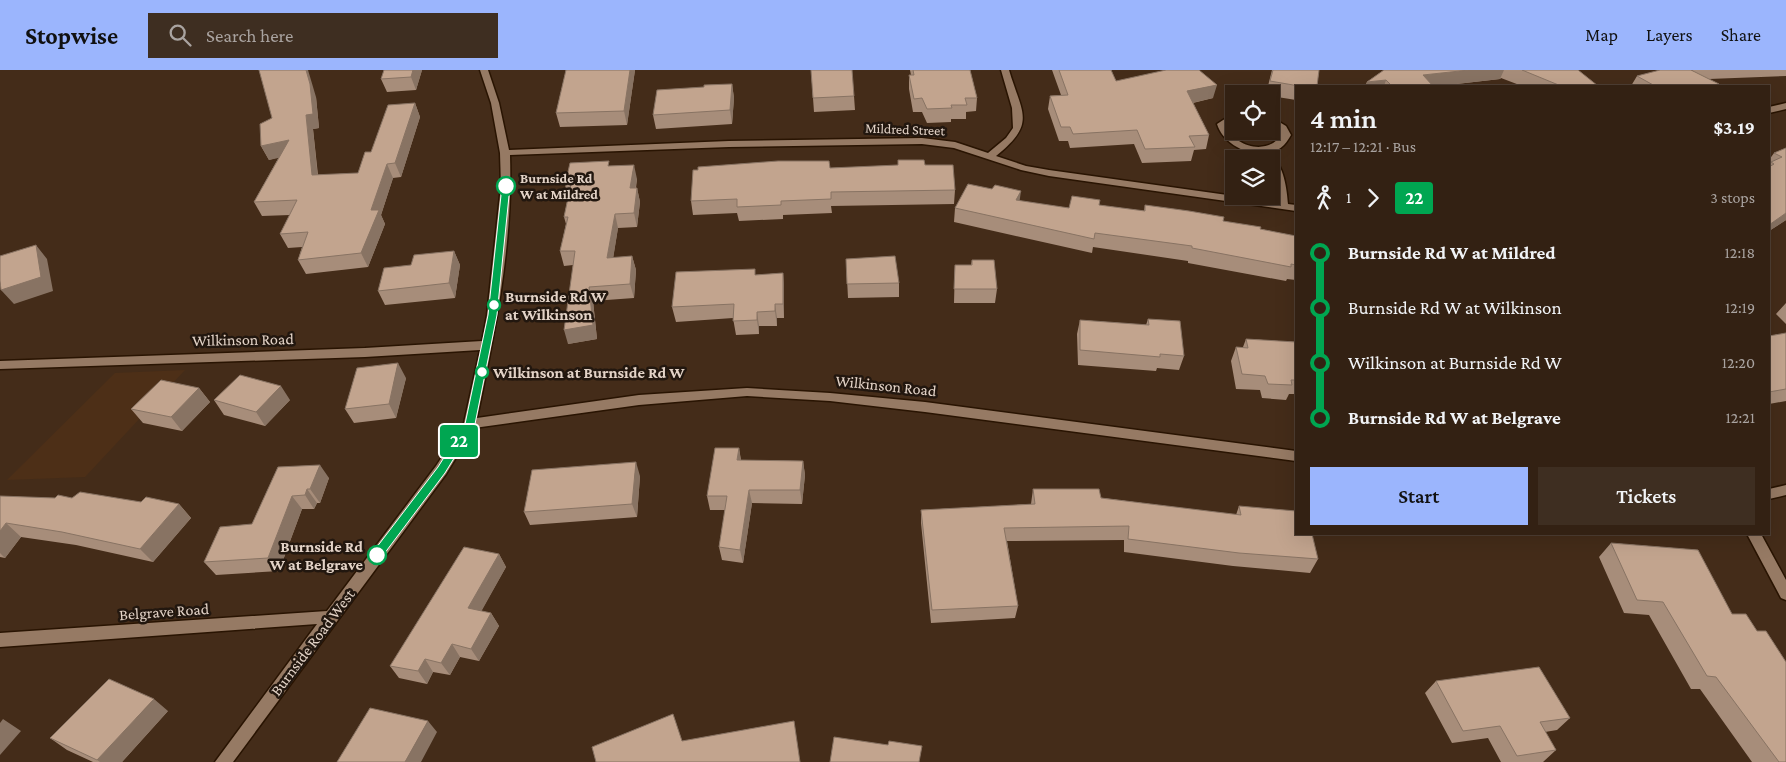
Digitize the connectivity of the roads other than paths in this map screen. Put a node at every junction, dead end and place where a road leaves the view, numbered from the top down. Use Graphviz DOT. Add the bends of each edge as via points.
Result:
graph roads {
  1 [pos="484,70"];
  2 [pos="1004,70"];
  3 [pos="1786,106"];
  4 [pos="1770,110"];
  5 [pos="1225,122"];
  6 [pos="1280,126"];
  7 [pos="1225,136"];
  8 [pos="1229,140"];
  9 [pos="1264,150"];
  10 [pos="505,153"];
  11 [pos="990,156"];
  12 [pos="1280,180"];
  13 [pos="1283,206"];
  14 [pos="1295,208"];
  15 [pos="487,345"];
  16 [pos="0,365"];
  17 [pos="470,424"];
  18 [pos="1295,456"];
  19 [pos="1786,490"];
  20 [pos="1770,494"];
  21 [pos="1755,535"];
  22 [pos="1786,594"];
  23 [pos="330,618"];
  24 [pos="0,640"];
  25 [pos="223,762"];
  1 -- 10 [label="street, Burnside Road West"];
  2 -- 11 [label="street" via="1019,127 1013,137"];
  3 -- 4 [label="street"];
  5 -- 7 [label="street" via="1222,124"];
  6 -- 9 [label="street" via="1286,135 1284,142"];
  8 -- 9 [label="street" via="1250,149"];
  10 -- 11 [label="street, Mildred Street" via="882,140 955,145"];
  10 -- 15 [label="street, Burnside Road West" via="502,238"];
  11 -- 13 [label="street, Mildred Street" via="1049,174 1172,188"];
  12 -- 13 [label="street"];
  13 -- 14 [label="street, Mildred Street"];
  15 -- 16 [label="street, Wilkinson Road" via="377,354 114,359"];
  15 -- 17 [label="street, Burnside Road West"];
  17 -- 18 [label="street, Wilkinson Road" via="639,400 747,392 926,407"];
  17 -- 23 [label="street, Burnside Road West" via="441,470"];
  19 -- 20 [label="street"];
  21 -- 22 [label="street"];
  23 -- 24 [label="street, Belgrave Road"];
  23 -- 25 [label="street, Burnside Road West"];
}
